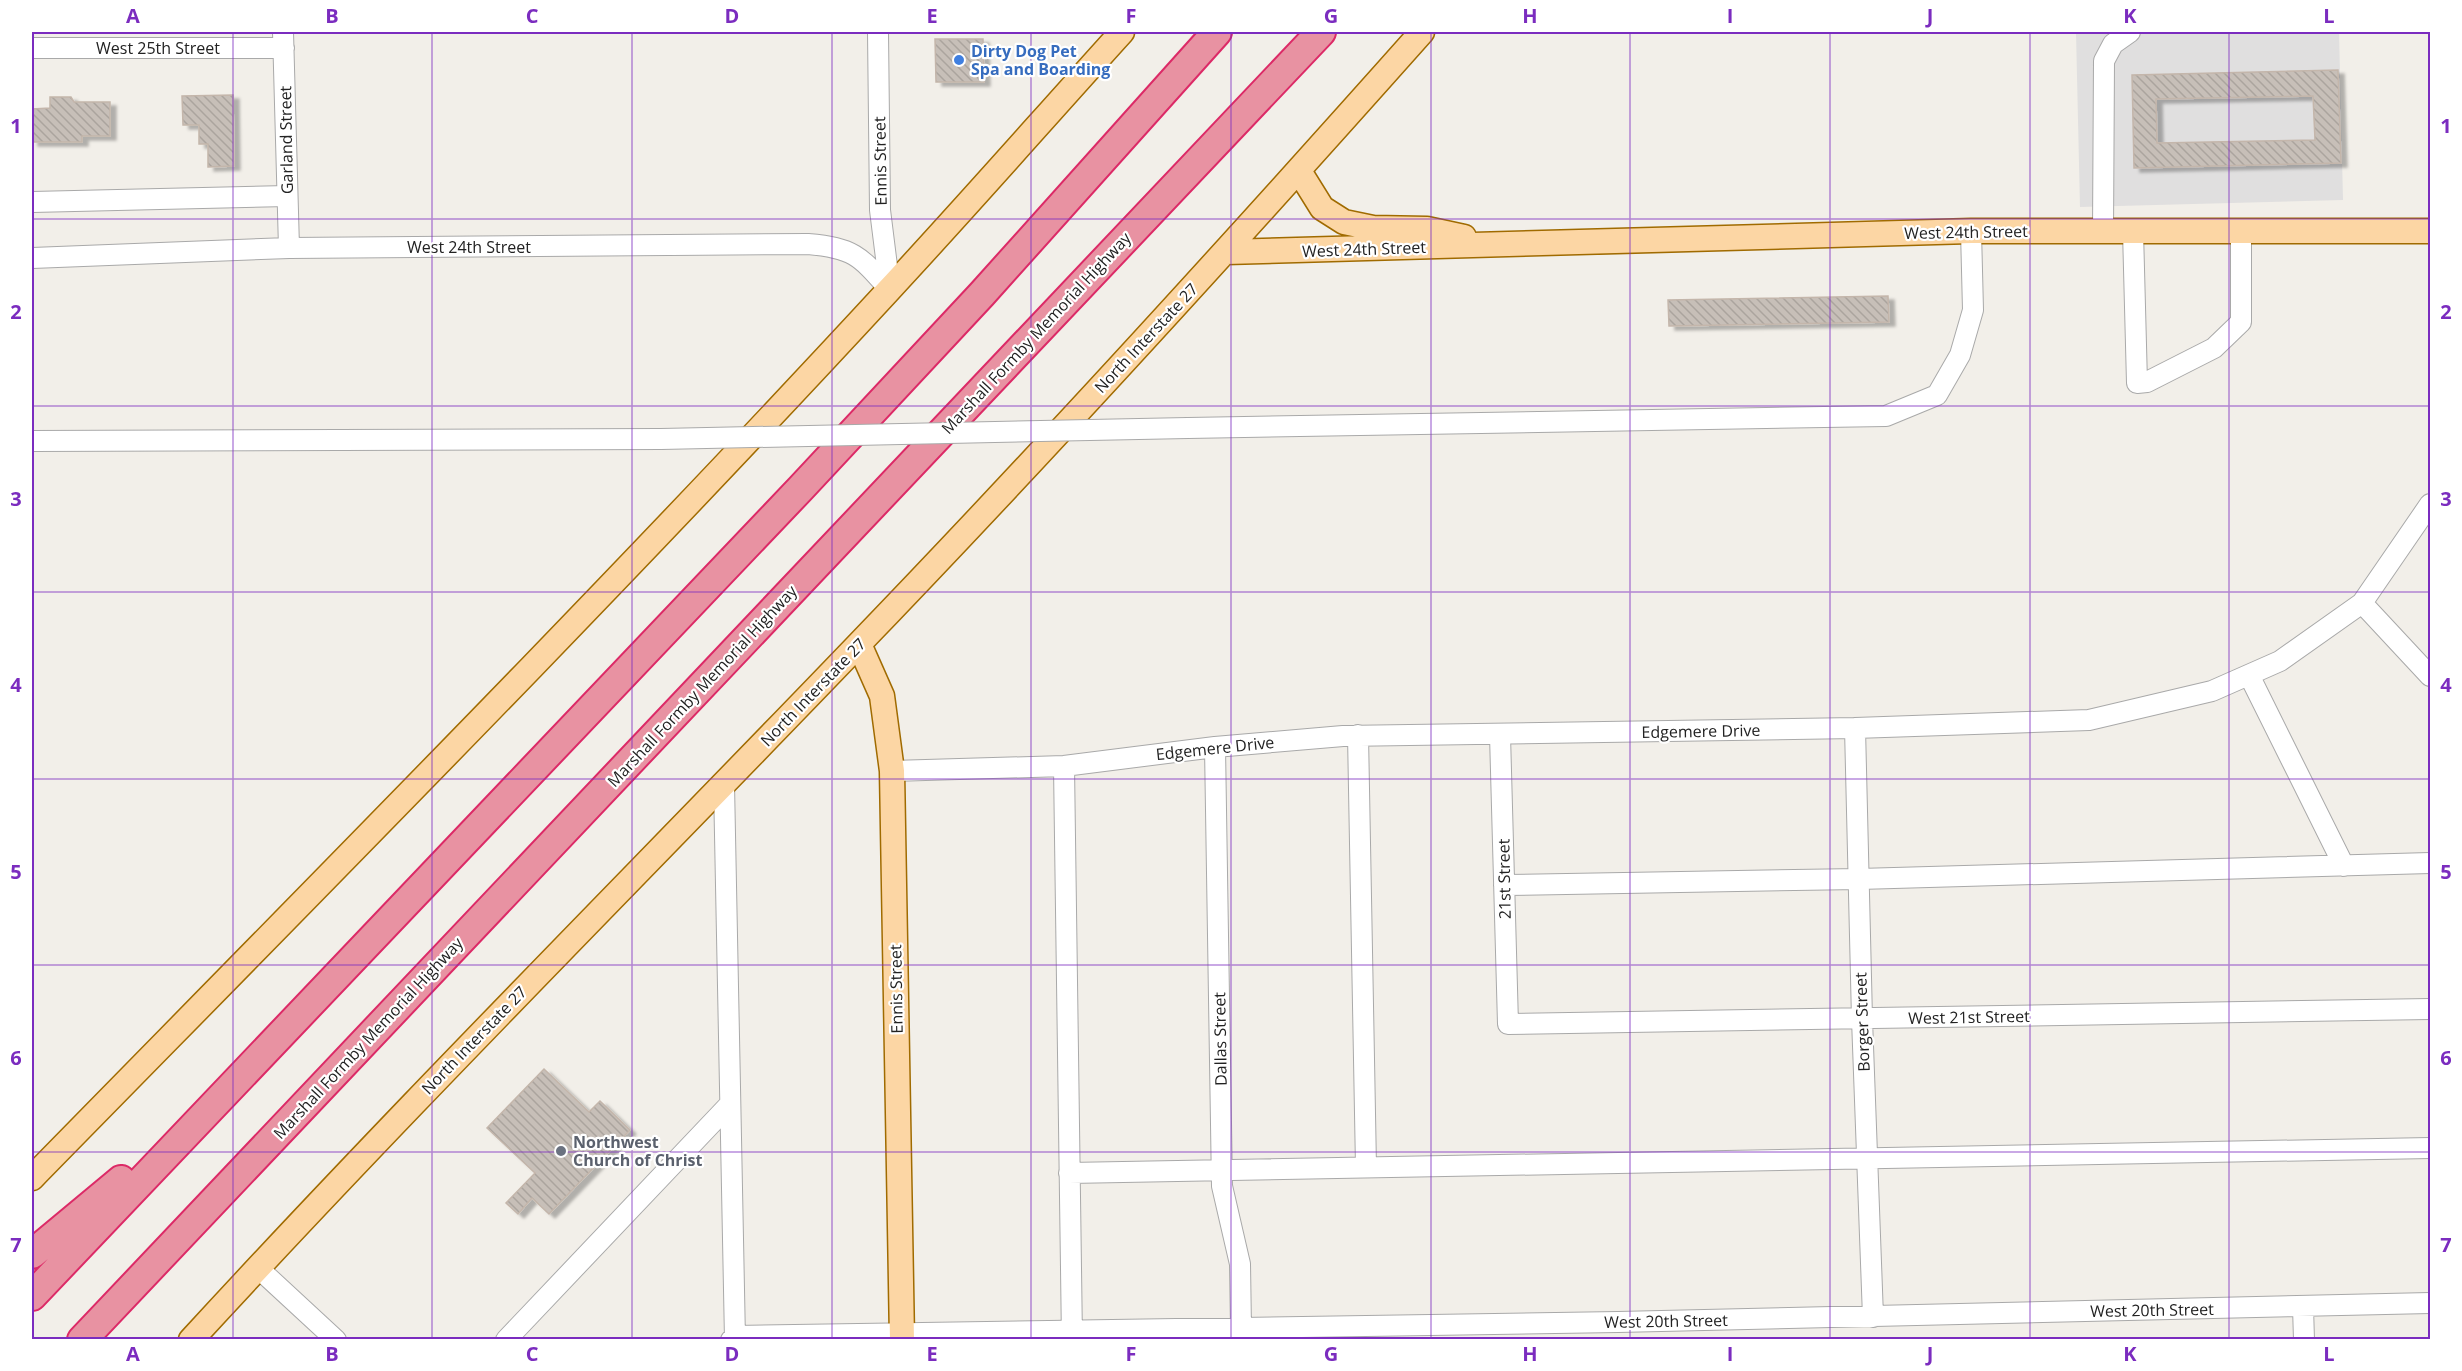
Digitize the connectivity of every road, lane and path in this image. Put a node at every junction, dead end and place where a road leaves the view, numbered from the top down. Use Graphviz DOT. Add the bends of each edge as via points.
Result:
graph roads {
  1 [pos="878,32"];
  2 [pos="1122,32"];
  3 [pos="1217,32"];
  4 [pos="1322,32"];
  5 [pos="1422,32"];
  6 [pos="2130,32"];
  7 [pos="124,40"];
  8 [pos="284,40"];
  9 [pos="32,48"];
  10 [pos="1299,171"];
  11 [pos="287,196"];
  12 [pos="32,202"];
  13 [pos="1971,231"];
  14 [pos="2103,231"];
  15 [pos="2133,231"];
  16 [pos="2241,231"];
  17 [pos="2430,231"];
  18 [pos="1501,245"];
  19 [pos="289,248"];
  20 [pos="1226,252"];
  21 [pos="32,258"];
  22 [pos="890,290"];
  23 [pos="32,441"];
  24 [pos="2430,506"];
  25 [pos="2362,603"];
  26 [pos="858,644"];
  27 [pos="2248,675"];
  28 [pos="2430,676"];
  29 [pos="1855,728"];
  30 [pos="1358,735"];
  31 [pos="1500,735"];
  32 [pos="1215,747"];
  33 [pos="1065,766"];
  34 [pos="892,771"];
  35 [pos="724,784"];
  36 [pos="2430,863"];
  37 [pos="2344,866"];
  38 [pos="1859,879"];
  39 [pos="1504,885"];
  40 [pos="2430,1009"];
  41 [pos="1862,1019"];
  42 [pos="1508,1024"];
  43 [pos="730,1104"];
  44 [pos="212,1107"];
  45 [pos="2430,1148"];
  46 [pos="1867,1158"];
  47 [pos="1366,1167"];
  48 [pos="1222,1170"];
  49 [pos="1070,1173"];
  50 [pos="32,1178"];
  51 [pos="32,1254"];
  52 [pos="257,1268"];
  53 [pos="32,1296"];
  54 [pos="2430,1303"];
  55 [pos="2303,1307"];
  56 [pos="1873,1317"];
  57 [pos="1241,1328"];
  58 [pos="1619,1331"];
  59 [pos="1072,1335"];
  60 [pos="902,1336"];
  61 [pos="733,1338"];
  62 [pos="82,1340"];
  63 [pos="191,1340"];
  64 [pos="336,1340"];
  65 [pos="506,1340"];
  66 [pos="2304,1340"];
  1 -- 22 [label="street, Ennis Street" via="880,210"];
  2 -- 22 [label="main road"];
  3 -- 44 [label="highway" via="801,488"];
  4 -- 62 [label="highway, Marshall Formby Memorial Highway"];
  5 -- 10 [label="main road, North Interstate 27"];
  6 -- 14 [label="street" via="2113,44 2104,61"];
  7 -- 8 [label="street, West 25th Street"];
  7 -- 9 [label="street, West 25th Street"];
  8 -- 11 [label="street, Garland Street"];
  10 -- 18 [label="main road, West 24th Street" via="1322,208 1344,222 1367,227 1427,228"];
  10 -- 20 [label="main road, North Interstate 27"];
  11 -- 12 [label="street"];
  11 -- 19 [label="street, Garland Street"];
  13 -- 14 [label="main road, West 24th Street"];
  13 -- 18 [label="main road, West 24th Street"];
  13 -- 23 [label="street, bridge" via="1973,310 1960,356 1936,395 1886,416 661,439"];
  14 -- 15 [label="main road, West 24th Street"];
  15 -- 16 [label="main road, West 24th Street"];
  15 -- 16 [label="street" via="2137,383 2147,382 2214,348 2241,322"];
  16 -- 17 [label="main road, West 24th Street"];
  18 -- 20 [label="main road, West 24th Street"];
  19 -- 21 [label="street, West 24th Street"];
  19 -- 22 [label="street, West 24th Street" via="808,244 840,247 864,260"];
  20 -- 26 [label="main road, North Interstate 27"];
  22 -- 50 [label="main road" via="355,849"];
  24 -- 25 [label="street, Edgemere Drive"];
  25 -- 27 [label="street, Edgemere Drive" via="2280,661"];
  25 -- 28 [label="street"];
  26 -- 34 [label="main road, Ennis Street" via="882,696"];
  26 -- 35 [label="main road, North Interstate 27"];
  27 -- 29 [label="street, Edgemere Drive" via="2212,692 2089,720"];
  27 -- 37 [label="street"];
  29 -- 31 [label="street, Edgemere Drive"];
  29 -- 38 [label="street, Borger Street"];
  30 -- 31 [label="street, Edgemere Drive"];
  30 -- 32 [label="street, Edgemere Drive"];
  30 -- 47 [label="street"];
  31 -- 39 [label="street, 21st Street"];
  32 -- 33 [label="street, Edgemere Drive"];
  32 -- 48 [label="street, Dallas Street"];
  33 -- 34 [label="street, Edgemere Drive"];
  33 -- 49 [label="street"];
  34 -- 60 [label="main road, Ennis Street"];
  35 -- 43 [label="street"];
  35 -- 52 [label="main road, North Interstate 27" via="350,1167"];
  36 -- 37 [label="street"];
  37 -- 38 [label="street"];
  38 -- 39 [label="street"];
  38 -- 41 [label="street, Borger Street"];
  39 -- 42 [label="street, 21st Street"];
  40 -- 41 [label="street, West 21st Street"];
  41 -- 42 [label="street, West 21st Street"];
  41 -- 46 [label="street, Borger Street"];
  43 -- 61 [label="street"];
  43 -- 65 [label="street"];
  44 -- 51 [label="highway"];
  44 -- 53 [label="highway"];
  45 -- 46 [label="street"];
  46 -- 47 [label="street"];
  46 -- 56 [label="street, Borger Street"];
  47 -- 48 [label="street"];
  48 -- 49 [label="street"];
  48 -- 57 [label="street, Dallas Street" via="1222,1186 1240,1264"];
  49 -- 59 [label="street"];
  52 -- 63 [label="main road, North Interstate 27"];
  52 -- 64 [label="street"];
  54 -- 55 [label="street, West 20th Street"];
  55 -- 56 [label="street, West 20th Street"];
  55 -- 66 [label="street"];
  56 -- 58 [label="street, West 20th Street"];
  57 -- 58 [label="street, West 20th Street"];
  57 -- 59 [label="street, West 20th Street"];
  59 -- 60 [label="street, West 20th Street"];
  60 -- 61 [label="street, West 20th Street"];
}
